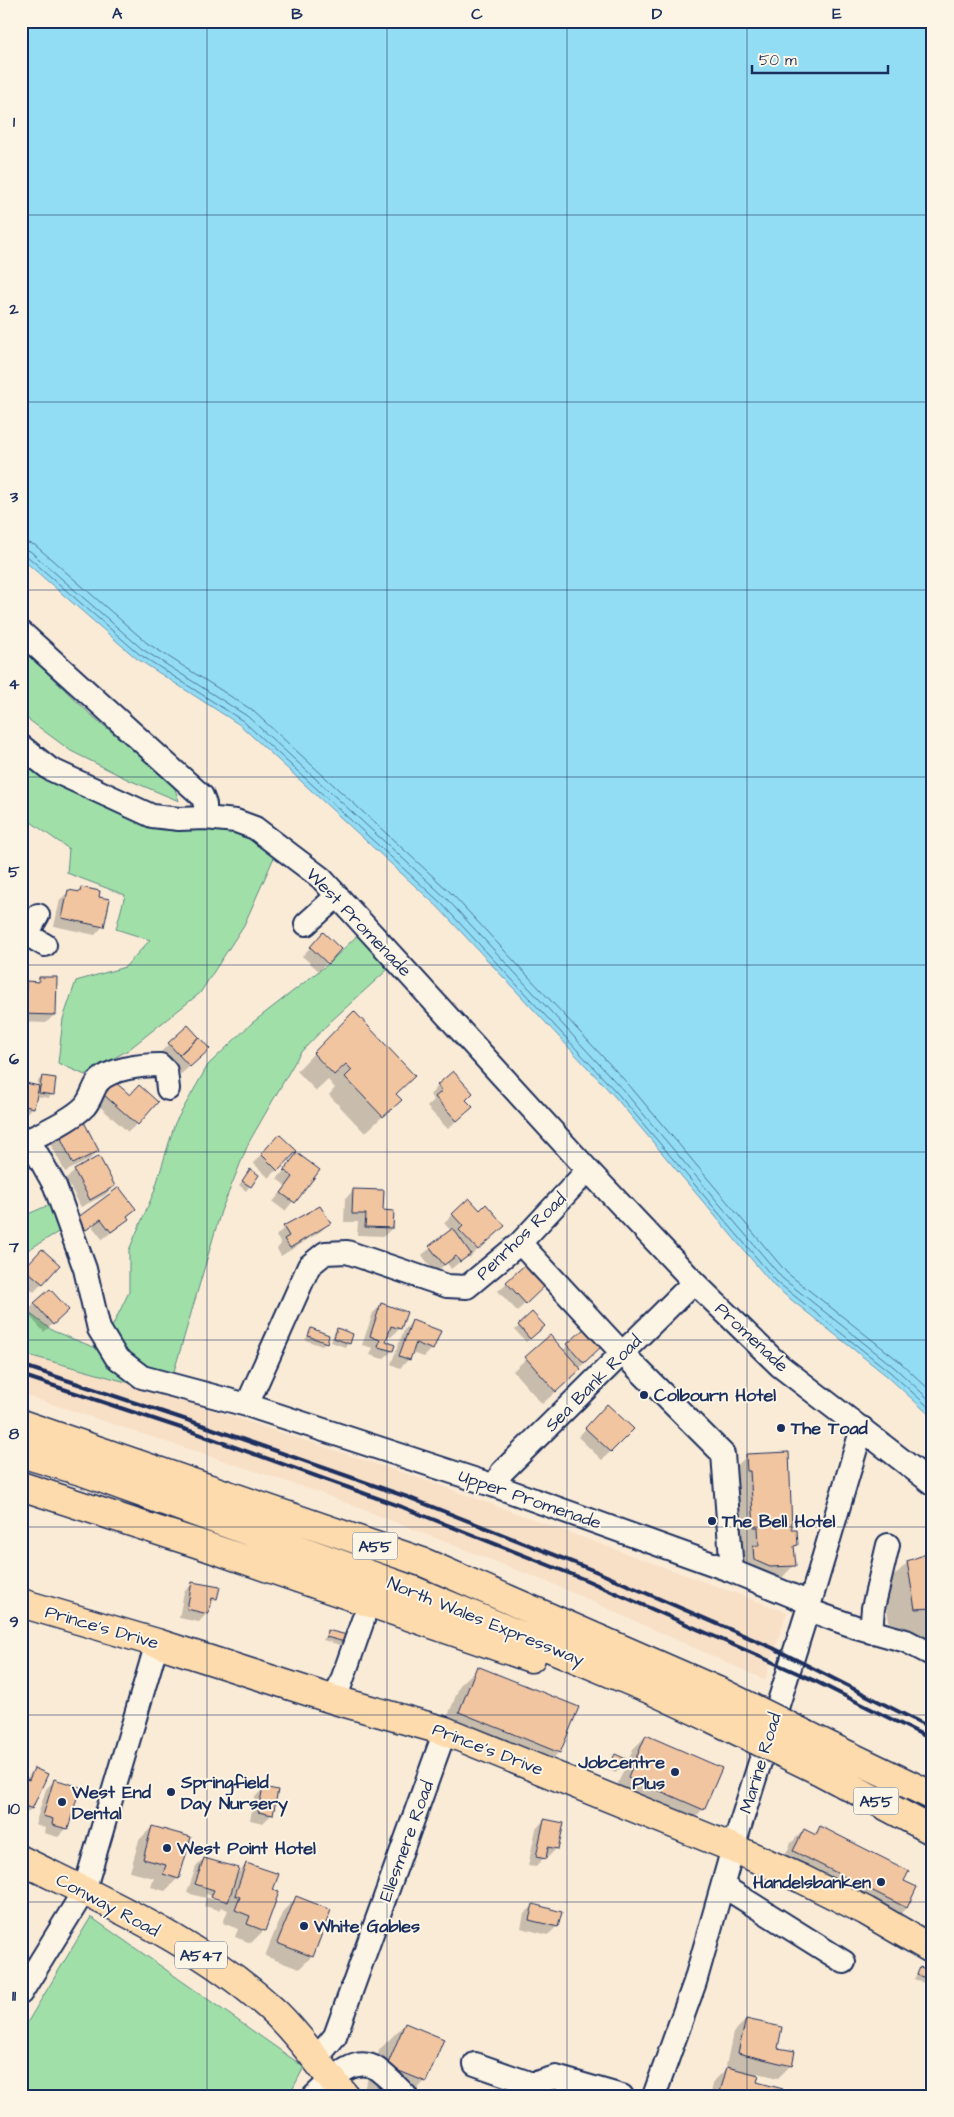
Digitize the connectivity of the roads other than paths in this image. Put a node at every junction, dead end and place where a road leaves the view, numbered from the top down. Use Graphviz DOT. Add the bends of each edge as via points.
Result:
graph roads {
  1 [pos="21,632"];
  2 [pos="21,746"];
  3 [pos="205,818"];
  4 [pos="337,896"];
  5 [pos="38,915"];
  6 [pos="306,924"];
  7 [pos="31,937"];
  8 [pos="168,1090"];
  9 [pos="24,1139"];
  10 [pos="588,1170"];
  11 [pos="520,1242"];
  12 [pos="694,1282"];
  13 [pos="622,1353"];
  14 [pos="247,1405"];
  15 [pos="21,1424"];
  16 [pos="862,1428"];
  17 [pos="21,1453"];
  18 [pos="933,1484"];
  19 [pos="21,1486"];
  20 [pos="495,1486"];
  21 [pos="888,1545"];
  22 [pos="732,1571"];
  23 [pos="21,1603"];
  24 [pos="809,1606"];
  25 [pos="363,1620"];
  26 [pos="871,1632"];
  27 [pos="157,1643"];
  28 [pos="933,1655"];
  29 [pos="649,1689"];
  30 [pos="334,1700"];
  31 [pos="446,1731"];
  32 [pos="933,1796"];
  33 [pos="933,1831"];
  34 [pos="733,1848"];
  35 [pos="21,1860"];
  36 [pos="722,1886"];
  37 [pos="84,1891"];
  38 [pos="933,1950"];
  39 [pos="844,1962"];
  40 [pos="21,1993"];
  41 [pos="316,2059"];
  42 [pos="475,2064"];
  43 [pos="326,2092"];
  44 [pos="406,2096"];
  45 [pos="622,2096"];
  46 [pos="654,2096"];
  1 -- 3 [label="street" via="202,796"];
  2 -- 3 [label="street, West Promenade" via="50,769 152,816"];
  3 -- 4 [label="street, West Promenade" via="236,821 255,828 321,878"];
  4 -- 6 [label="street"];
  4 -- 10 [label="street, West Promenade"];
  5 -- 7 [label="street"];
  8 -- 9 [label="street" via="166,1071 160,1065 144,1065 109,1075 99,1081 85,1106 62,1123"];
  9 -- 14 [label="street, Upper Promenade" via="36,1152 55,1186 85,1269 99,1329 116,1357 142,1378"];
  10 -- 11 [label="street, Penrhos Road"];
  10 -- 12 [label="street, Promenade"];
  11 -- 13 [label="street"];
  11 -- 14 [label="street, Penrhos Road" via="467,1287 447,1286 347,1252 326,1253 309,1266"];
  12 -- 13 [label="street, Sea Bank Road"];
  12 -- 16 [label="street, Promenade" via="780,1366"];
  13 -- 20 [label="street, Sea Bank Road" via="502,1472"];
  13 -- 22 [label="street" via="723,1454"];
  14 -- 20 [label="street, Upper Promenade"];
  15 -- 32 [label="main road, North Wales Expressway / A55, bridge" via="425,1563 720,1692"];
  16 -- 18 [label="street, Promenade"];
  16 -- 24 [label="street, Marine Road"];
  17 -- 29 [label="main road, North Wales Expressway / A55" via="84,1472 412,1590"];
  19 -- 29 [label="main road" via="557,1667"];
  20 -- 22 [label="street, Upper Promenade"];
  21 -- 26 [label="street" via="873,1608"];
  22 -- 24 [label="street, Upper Promenade"];
  23 -- 27 [label="main road, Prince's Drive"];
  24 -- 26 [label="street, Upper Promenade"];
  24 -- 34 [label="street, Marine Road"];
  25 -- 30 [label="street"];
  26 -- 28 [label="street, Upper Promenade" via="906,1641"];
  27 -- 30 [label="main road, Prince's Drive"];
  27 -- 37 [label="street"];
  29 -- 33 [label="main road, North Wales Expressway / A55, bridge" via="818,1770"];
  30 -- 31 [label="main road, Prince's Drive"];
  31 -- 34 [label="main road, Prince's Drive"];
  31 -- 41 [label="street, Ellesmere Road" via="335,2036"];
  34 -- 36 [label="street, Marine Road"];
  34 -- 38 [label="main road, Prince's Drive" via="866,1911"];
  35 -- 37 [label="main road, Conway Road / A547"];
  36 -- 39 [label="street"];
  36 -- 46 [label="street, Marine Road" via="695,1982"];
  37 -- 40 [label="street"];
  37 -- 41 [label="main road, Conway Road / A547" via="196,1951 239,1981 278,2015"];
  41 -- 43 [label="main road, Conway Road / A547"];
  42 -- 45 [label="street" via="532,2084 556,2078"];
  43 -- 44 [label="street" via="347,2068 361,2064 376,2068"];
}
